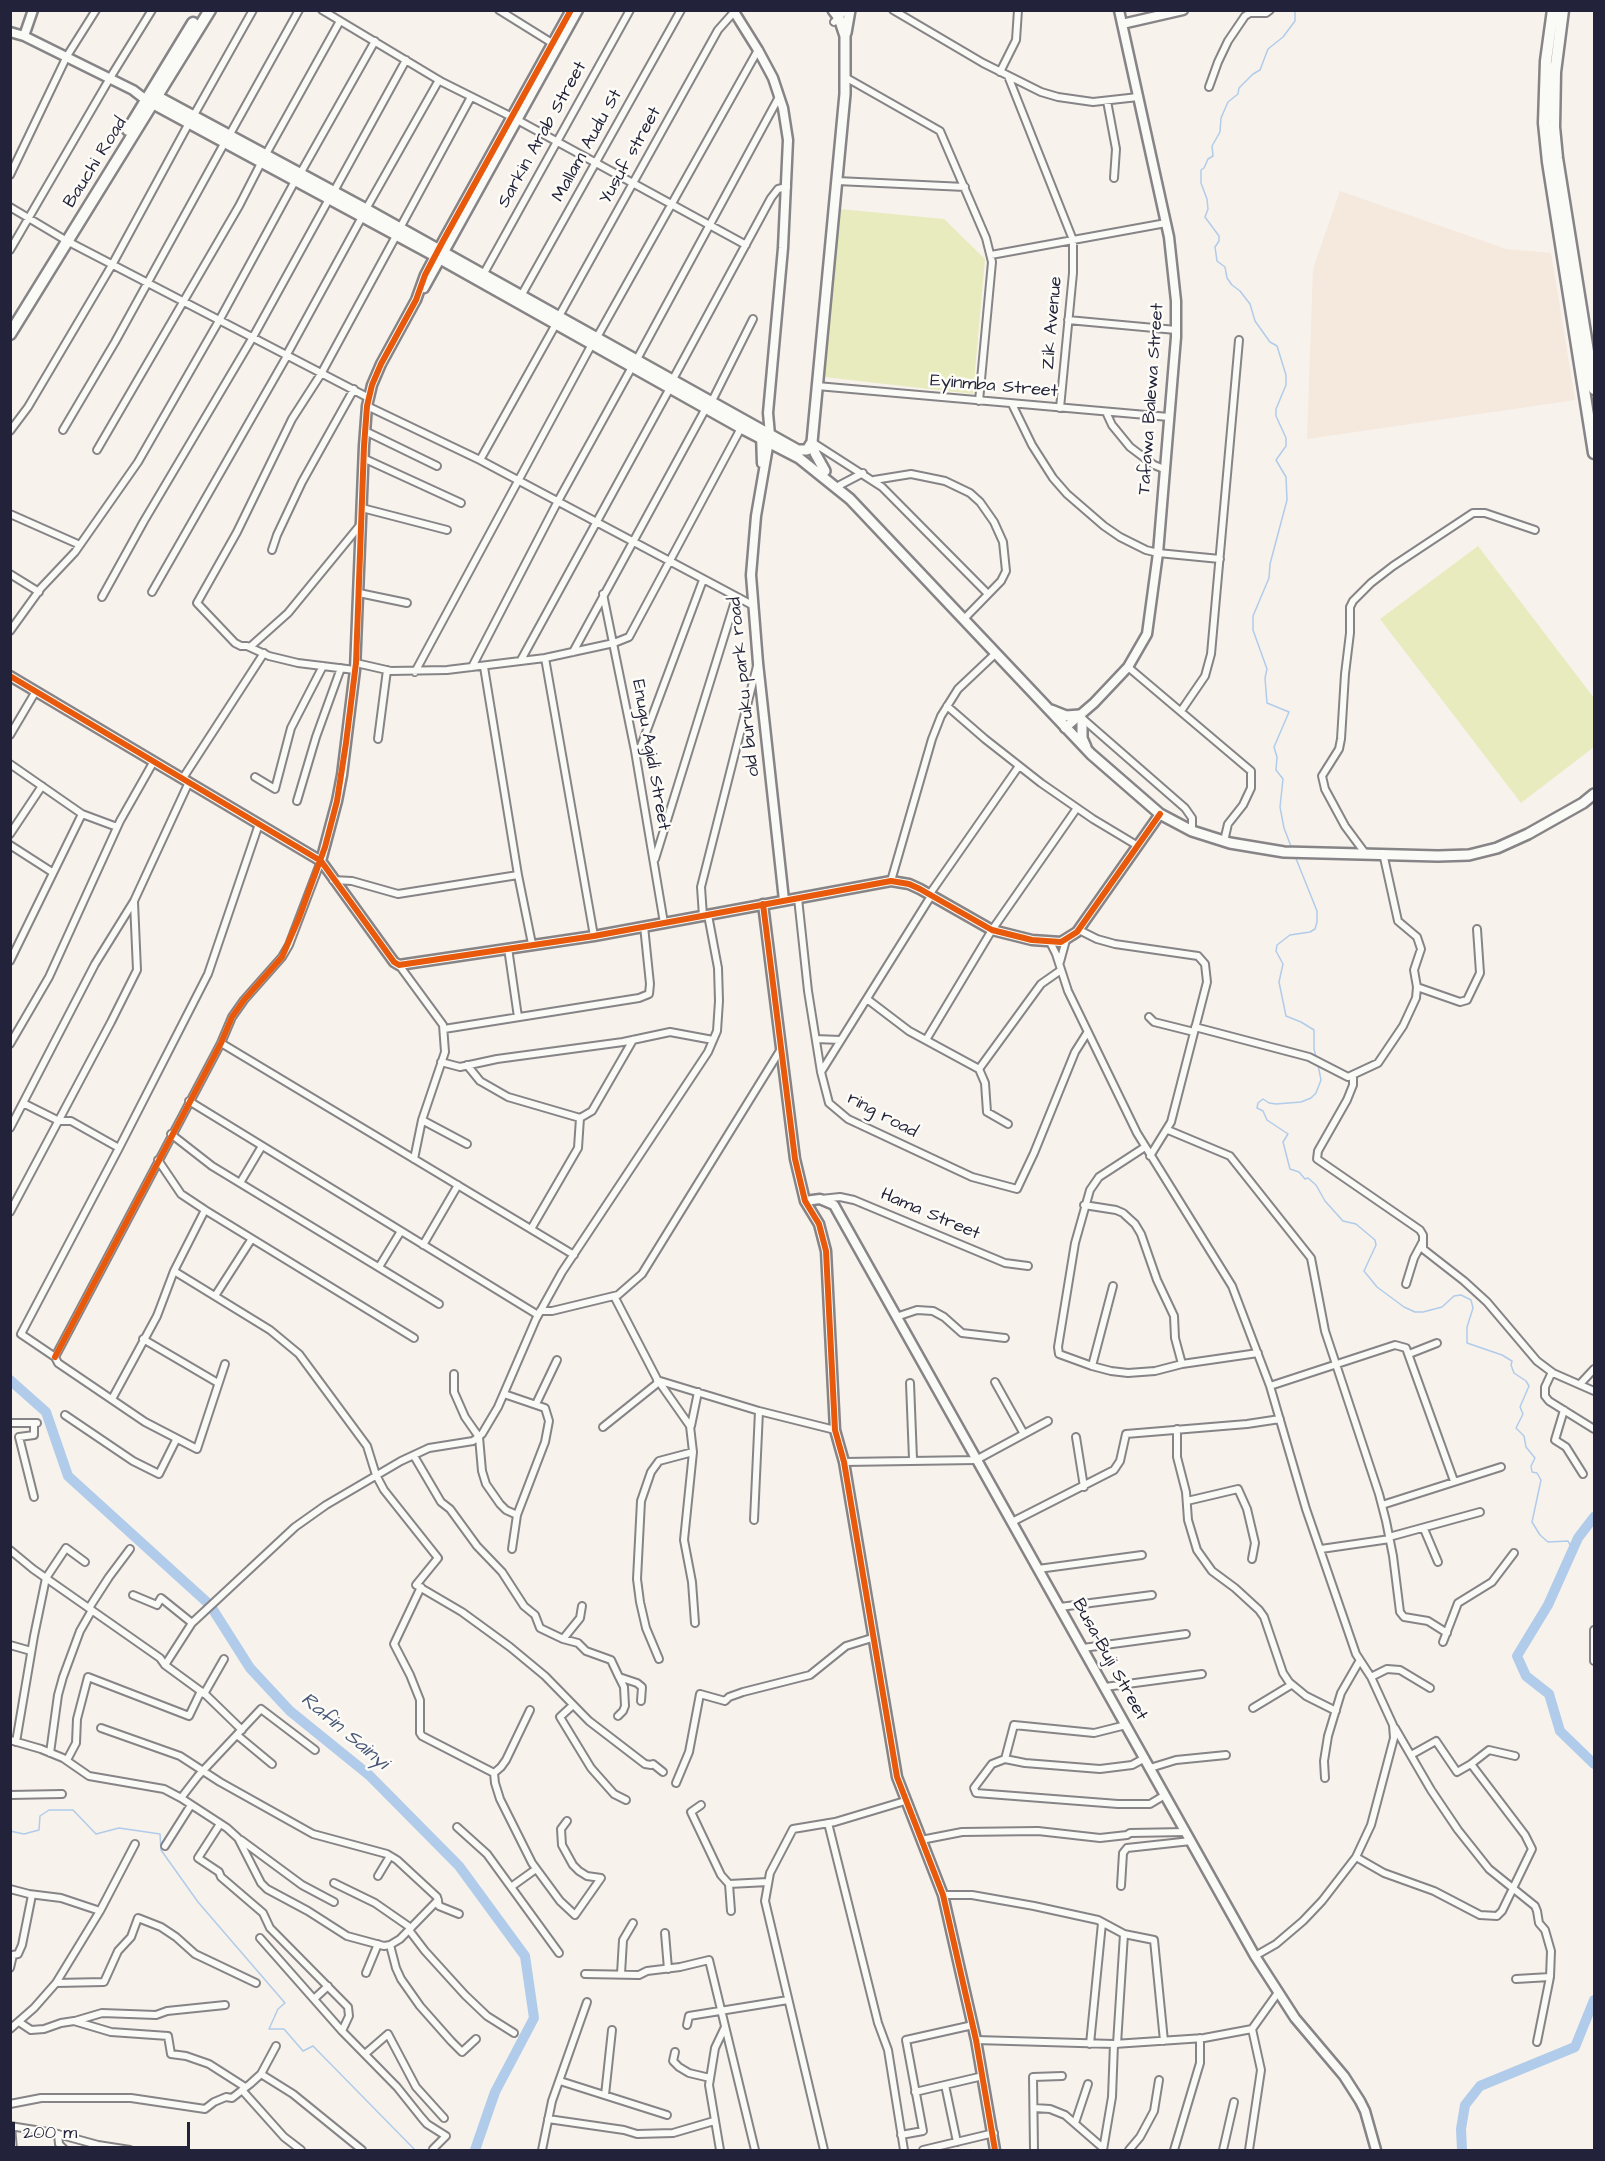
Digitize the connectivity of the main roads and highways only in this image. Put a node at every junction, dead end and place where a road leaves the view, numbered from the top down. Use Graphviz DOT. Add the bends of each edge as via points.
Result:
graph roads {
  1 [pos="201,10"];
  2 [pos="210,10"];
  3 [pos="848,10"];
  4 [pos="1553,10"];
  5 [pos="1563,10"];
  6 [pos="834,15"];
  7 [pos="846,44"];
  8 [pos="845,60"];
  9 [pos="149,97"];
  10 [pos="65,240"];
  11 [pos="440,254"];
  12 [pos="10,321"];
  13 [pos="557,321"];
  14 [pos="10,334"];
  15 [pos="1588,361"];
  16 [pos="1594,389"];
  17 [pos="708,405"];
  18 [pos="765,436"];
  19 [pos="812,442"];
  20 [pos="798,450"];
  21 [pos="1594,453"];
  22 [pos="825,471"];
  23 [pos="850,499"];
  24 [pos="1046,708"];
  25 [pos="1091,754"];
  26 [pos="1594,794"];
  27 [pos="1594,799"];
  28 [pos="1583,803"];
  1 -- 9 [label="highway, Bauchi Road"];
  2 -- 9 [label="highway, Bauchi Road"];
  3 -- 7 [label="main road"];
  4 -- 15 [label="highway" via="1545,69 1544,123"];
  5 -- 15 [label="highway" via="1555,72 1554,127"];
  6 -- 7 [label="main road"];
  6 -- 8 [label="main road"];
  7 -- 8 [label="main road"];
  8 -- 19 [label="main road" via="844,112"];
  9 -- 10 [label="highway, Bauchi Road"];
  9 -- 11 [label="main road"];
  10 -- 12 [label="highway, Bauchi Road"];
  10 -- 14 [label="highway, Bauchi Road"];
  11 -- 13 [label="main road"];
  11 -- 13 [label="main road" via="520,296"];
  13 -- 17 [label="main road"];
  15 -- 16 [label="highway"];
  15 -- 21 [label="highway"];
  17 -- 18 [label="main road"];
  17 -- 18 [label="main road" via="741,428"];
  18 -- 20 [label="main road"];
  18 -- 23 [label="main road"];
  19 -- 20 [label="main road" via="807,450"];
  19 -- 22 [label="main road"];
  20 -- 22 [label="main road"];
  22 -- 23 [label="main road"];
  23 -- 24 [label="main road"];
  24 -- 25 [label="main road"];
  24 -- 25 [label="main road" via="1082,718 1082,738"];
  25 -- 28 [label="main road" via="1160,814 1192,831 1224,842 1284,852 1438,856 1484,852 1528,834"];
  26 -- 28 [label="main road"];
  27 -- 28 [label="main road"];
}
